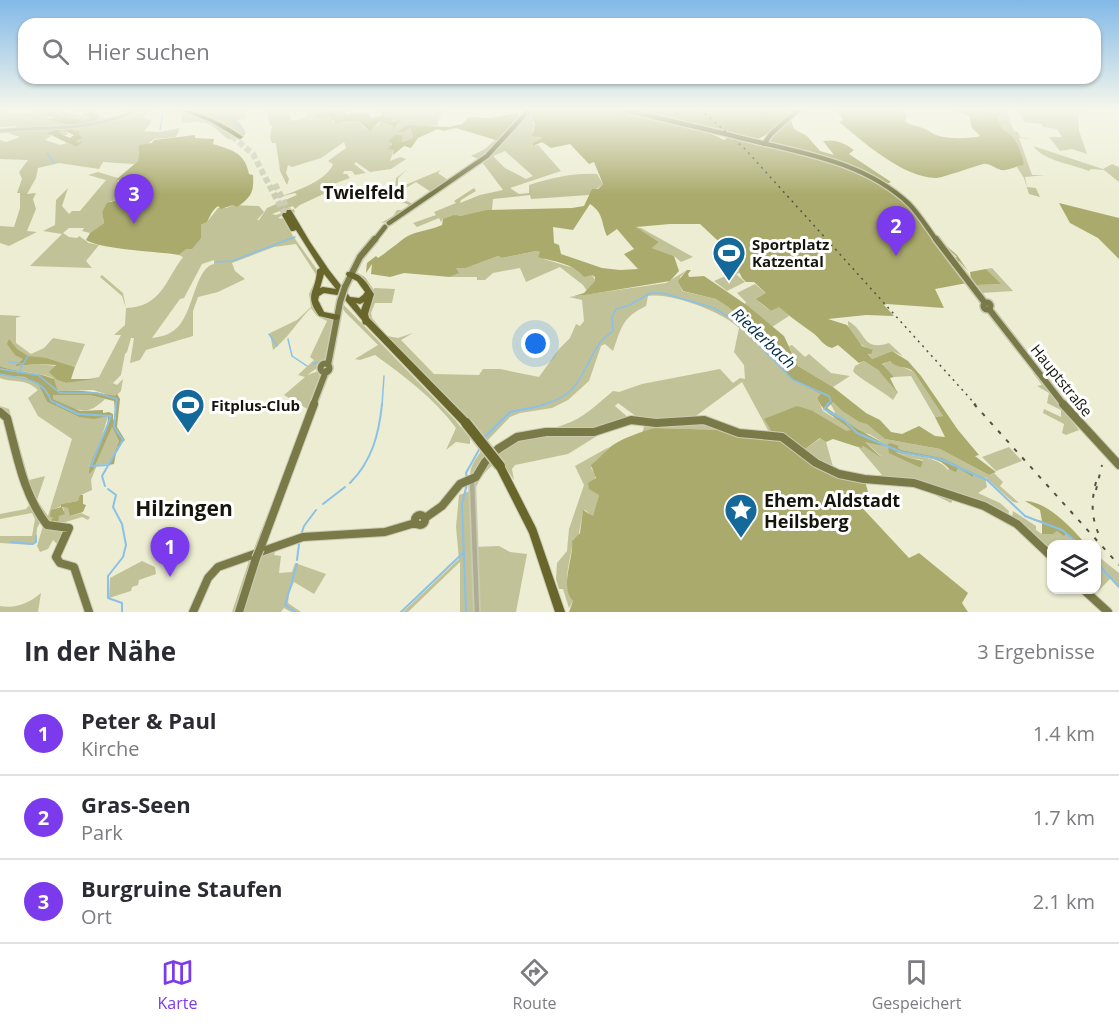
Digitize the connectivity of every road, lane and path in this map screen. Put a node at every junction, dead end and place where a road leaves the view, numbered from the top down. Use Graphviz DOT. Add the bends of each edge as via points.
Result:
graph roads {
  1 [pos="506,138"];
  2 [pos="740,138"];
  3 [pos="768,138"];
  4 [pos="765,142"];
  5 [pos="321,270"];
  6 [pos="368,291"];
  7 [pos="344,294"];
  8 [pos="367,323"];
  9 [pos="0,412"];
  10 [pos="465,424"];
  11 [pos="1119,465"];
  12 [pos="469,481"];
  13 [pos="1047,552"];
  14 [pos="1088,594"];
  15 [pos="89,612"];
  16 [pos="193,612"];
  17 [pos="239,612"];
  18 [pos="477,612"];
  19 [pos="558,612"];
  20 [pos="1108,612"];
  1 -- 7 [label="main road" via="484,158 387,225 363,253"];
  2 -- 4 [label="main road, Hauptstraße, bridge"];
  3 -- 4 [label="main road"];
  4 -- 11 [label="main road, Hauptstraße" via="850,167 896,192 1060,401"];
  5 -- 7 [label="highway"];
  5 -- 7 [label="highway" via="314,299 322,314"];
  5 -- 7 [label="highway" via="287,214"];
  6 -- 7 [label="highway"];
  6 -- 7 [label="highway" via="360,301 352,302"];
  6 -- 8 [label="highway" via="370,298 364,316"];
  7 -- 8 [label="highway"];
  7 -- 10 [label="highway" via="378,339"];
  7 -- 17 [label="main road, bridge" via="320,386"];
  8 -- 10 [label="highway"];
  9 -- 15 [label="main road" via="7,418 30,497 44,522 69,528 56,557 60,563 74,567"];
  10 -- 19 [label="highway, bridge" via="498,467 528,526"];
  12 -- 13 [label="main road" via="494,452 517,437 546,432 594,432 629,420 707,420 734,432 773,435 793,443 812,460 839,474 914,483 990,508 1017,524"];
  12 -- 16 [label="main road" via="458,486 442,506 425,518 419,516 415,523 383,534 309,536 222,565 208,578"];
  12 -- 18 [label="street"];
  14 -- 20 [label="main road"];
}
